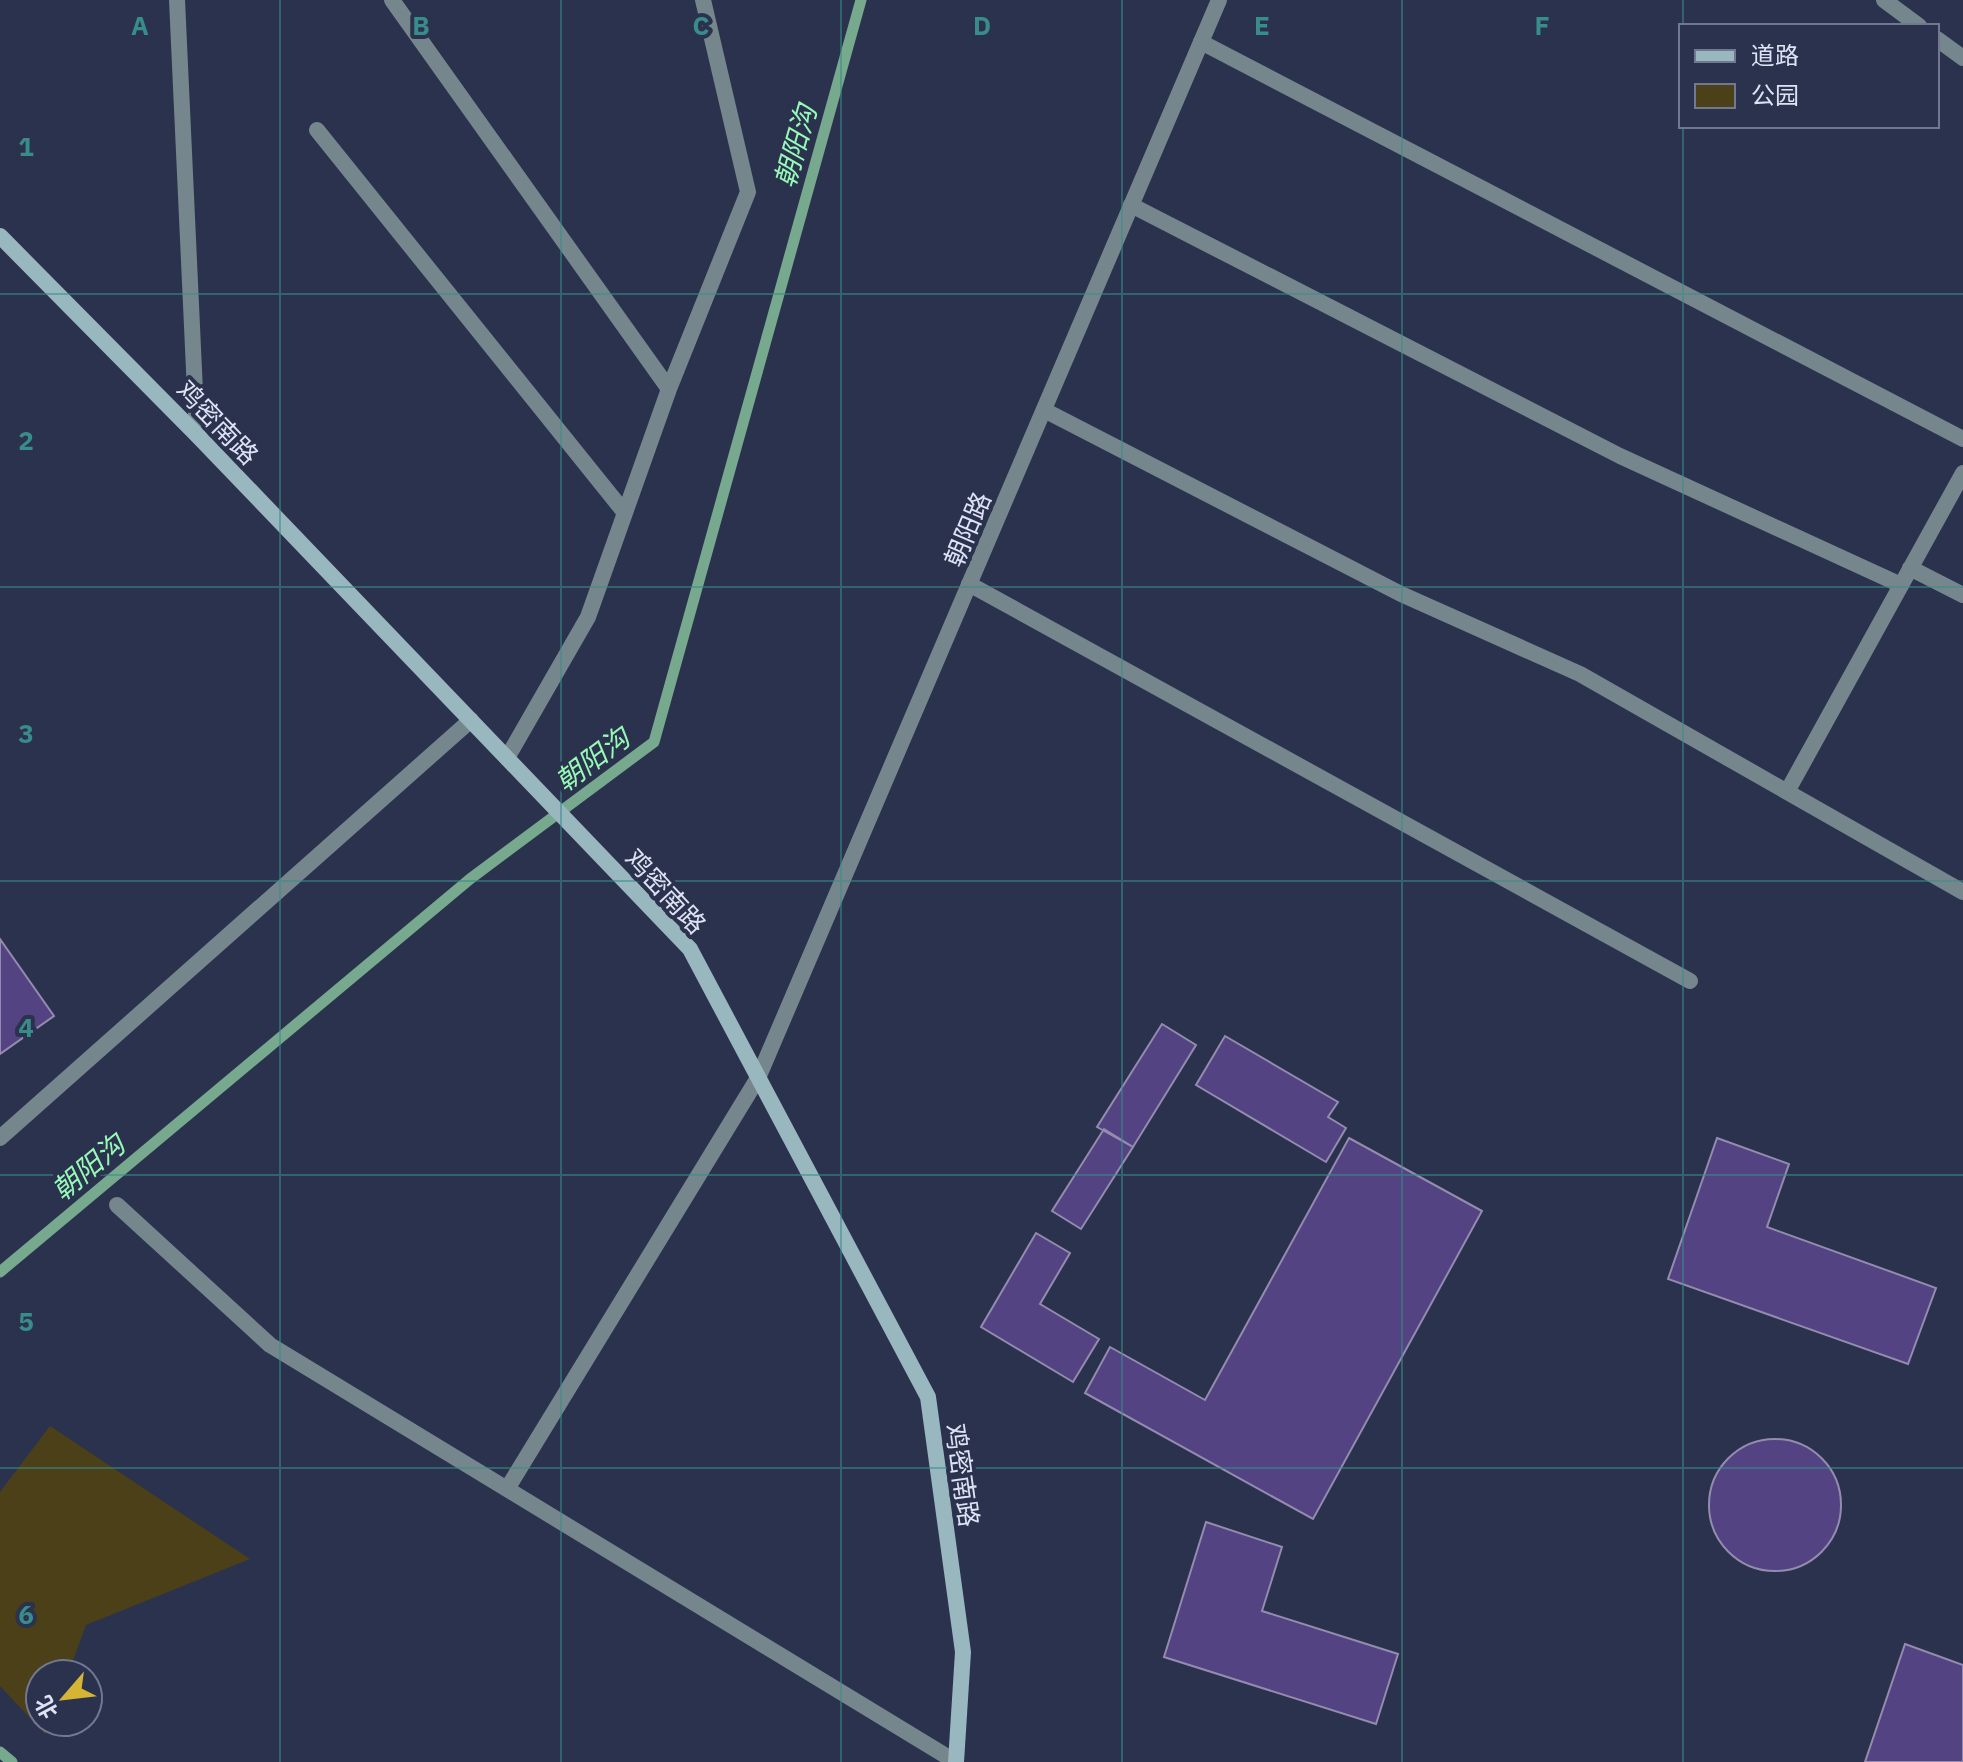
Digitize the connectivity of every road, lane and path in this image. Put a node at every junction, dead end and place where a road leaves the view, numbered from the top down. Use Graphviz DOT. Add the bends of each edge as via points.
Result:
graph roads {
  1 [pos="177,0"];
  2 [pos="392,0"];
  3 [pos="703,0"];
  4 [pos="1219,0"];
  5 [pos="1884,0"];
  6 [pos="1916,24"];
  7 [pos="1939,40"];
  8 [pos="1201,42"];
  9 [pos="1963,58"];
  10 [pos="317,130"];
  11 [pos="1131,205"];
  12 [pos="0,236"];
  13 [pos="669,389"];
  14 [pos="1044,410"];
  15 [pos="197,435"];
  16 [pos="1963,439"];
  17 [pos="1963,473"];
  18 [pos="625,513"];
  19 [pos="1910,568"];
  20 [pos="969,584"];
  21 [pos="1901,585"];
  22 [pos="1963,595"];
  23 [pos="471,720"];
  24 [pos="507,758"];
  25 [pos="1788,790"];
  26 [pos="1963,892"];
  27 [pos="1690,981"];
  28 [pos="758,1078"];
  29 [pos="0,1138"];
  30 [pos="117,1205"];
  31 [pos="507,1489"];
  32 [pos="956,1762"];
  1 -- 15 [label="street"];
  2 -- 13 [label="street"];
  3 -- 13 [label="street" via="748,192"];
  4 -- 8 [label="street, 朝阳路"];
  5 -- 6 [label="street"];
  7 -- 9 [label="street"];
  8 -- 11 [label="street, 朝阳路"];
  8 -- 16 [label="street"];
  10 -- 18 [label="street"];
  11 -- 14 [label="street, 朝阳路"];
  11 -- 21 [label="street" via="1620,456"];
  12 -- 15 [label="main road, 鸡密南路"];
  13 -- 18 [label="street"];
  14 -- 20 [label="street, 朝阳路"];
  14 -- 25 [label="street" via="1401,594 1580,674"];
  15 -- 23 [label="main road, 鸡密南路"];
  17 -- 19 [label="street"];
  18 -- 24 [label="street" via="588,617"];
  19 -- 21 [label="street"];
  19 -- 22 [label="street"];
  20 -- 27 [label="street"];
  20 -- 28 [label="street, 朝阳路"];
  21 -- 25 [label="street"];
  23 -- 24 [label="main road, 鸡密南路"];
  23 -- 29 [label="street"];
  24 -- 28 [label="main road, 鸡密南路" via="690,949"];
  25 -- 26 [label="street"];
  28 -- 31 [label="street, 朝阳路"];
  28 -- 32 [label="main road, 鸡密南路" via="928,1397 963,1652"];
  30 -- 31 [label="street" via="270,1345"];
  31 -- 32 [label="street"];
}
